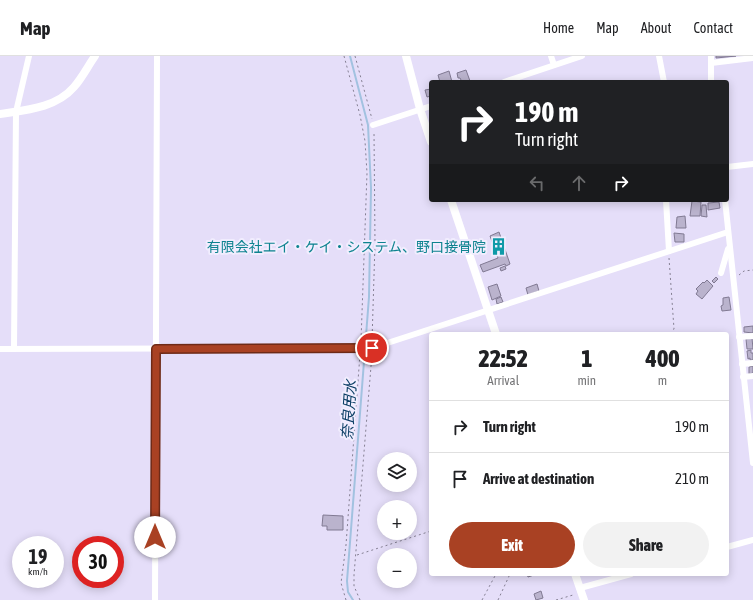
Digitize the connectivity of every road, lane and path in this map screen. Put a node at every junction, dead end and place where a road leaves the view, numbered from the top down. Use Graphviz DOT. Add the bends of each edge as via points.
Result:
graph roads {
  1 [pos="29,56"];
  2 [pos="95,56"];
  3 [pos="157,56"];
  4 [pos="344,56"];
  5 [pos="355,56"];
  6 [pos="551,56"];
  7 [pos="582,56"];
  8 [pos="659,56"];
  9 [pos="409,57"];
  10 [pos="753,58"];
  11 [pos="711,59"];
  12 [pos="554,66"];
  13 [pos="510,80"];
  14 [pos="664,80"];
  15 [pos="712,80"];
  16 [pos="429,107"];
  17 [pos="420,109"];
  18 [pos="16,112"];
  19 [pos="0,114"];
  20 [pos="373,125"];
  21 [pos="429,131"];
  22 [pos="753,164"];
  23 [pos="729,167"];
  24 [pos="452,202"];
  25 [pos="666,202"];
  26 [pos="725,202"];
  27 [pos="728,232"];
  28 [pos="729,246"];
  29 [pos="669,251"];
  30 [pos="753,270"];
  31 [pos="721,273"];
  32 [pos="734,280"];
  33 [pos="488,310"];
  34 [pos="495,332"];
  35 [pos="672,332"];
  36 [pos="753,336"];
  37 [pos="739,337"];
  38 [pos="372,348"];
  39 [pos="0,349"];
  40 [pos="14,349"];
  41 [pos="156,349"];
  42 [pos="361,349"];
  43 [pos="753,363"];
  44 [pos="742,364"];
  45 [pos="753,376"];
  46 [pos="743,377"];
  47 [pos="753,463"];
  48 [pos="429,532"];
  49 [pos="753,540"];
  50 [pos="729,546"];
  51 [pos="356,555"];
  52 [pos="495,576"];
  53 [pos="509,576"];
  54 [pos="576,576"];
  55 [pos="626,576"];
  56 [pos="582,594"];
  57 [pos="155,600"];
  58 [pos="346,600"];
  59 [pos="360,600"];
  60 [pos="482,600"];
  61 [pos="498,600"];
  62 [pos="556,600"];
  1 -- 18 [label="street"];
  2 -- 18 [label="street" via="75,86 60,99 37,108"];
  3 -- 41 [label="street"];
  4 -- 42 [label="path" via="360,115 367,173"];
  5 -- 20 [label="path"];
  6 -- 12 [label="street"];
  7 -- 12 [label="street"];
  8 -- 14 [label="street"];
  9 -- 17 [label="street"];
  10 -- 11 [label="street"];
  11 -- 15 [label="street"];
  12 -- 13 [label="street"];
  16 -- 17 [label="street"];
  17 -- 20 [label="street"];
  17 -- 21 [label="street"];
  18 -- 19 [label="street"];
  18 -- 40 [label="street"];
  20 -- 38 [label="path" via="375,243"];
  22 -- 23 [label="street"];
  24 -- 33 [label="street"];
  25 -- 29 [label="street"];
  26 -- 27 [label="street"];
  27 -- 28 [label="street"];
  27 -- 29 [label="street"];
  28 -- 31 [label="street"];
  28 -- 32 [label="street"];
  29 -- 33 [label="street"];
  29 -- 35 [label="path" via="674,329"];
  30 -- 32 [label="path" via="744,271"];
  32 -- 37 [label="street"];
  33 -- 34 [label="street"];
  33 -- 38 [label="street"];
  36 -- 37 [label="street"];
  37 -- 44 [label="street"];
  38 -- 42 [label="street"];
  38 -- 51 [label="path"];
  39 -- 40 [label="street"];
  40 -- 41 [label="street"];
  41 -- 42 [label="street"];
  41 -- 57 [label="street"];
  42 -- 58 [label="path" via="342,583"];
  43 -- 44 [label="street"];
  44 -- 46 [label="street"];
  45 -- 46 [label="street"];
  46 -- 47 [label="street"];
  48 -- 51 [label="path"];
  49 -- 50 [label="street"];
  51 -- 59 [label="path" via="354,586"];
  52 -- 60 [label="path"];
  53 -- 61 [label="path"];
  54 -- 56 [label="street"];
  55 -- 56 [label="street"];
  56 -- 62 [label="path"];
}
